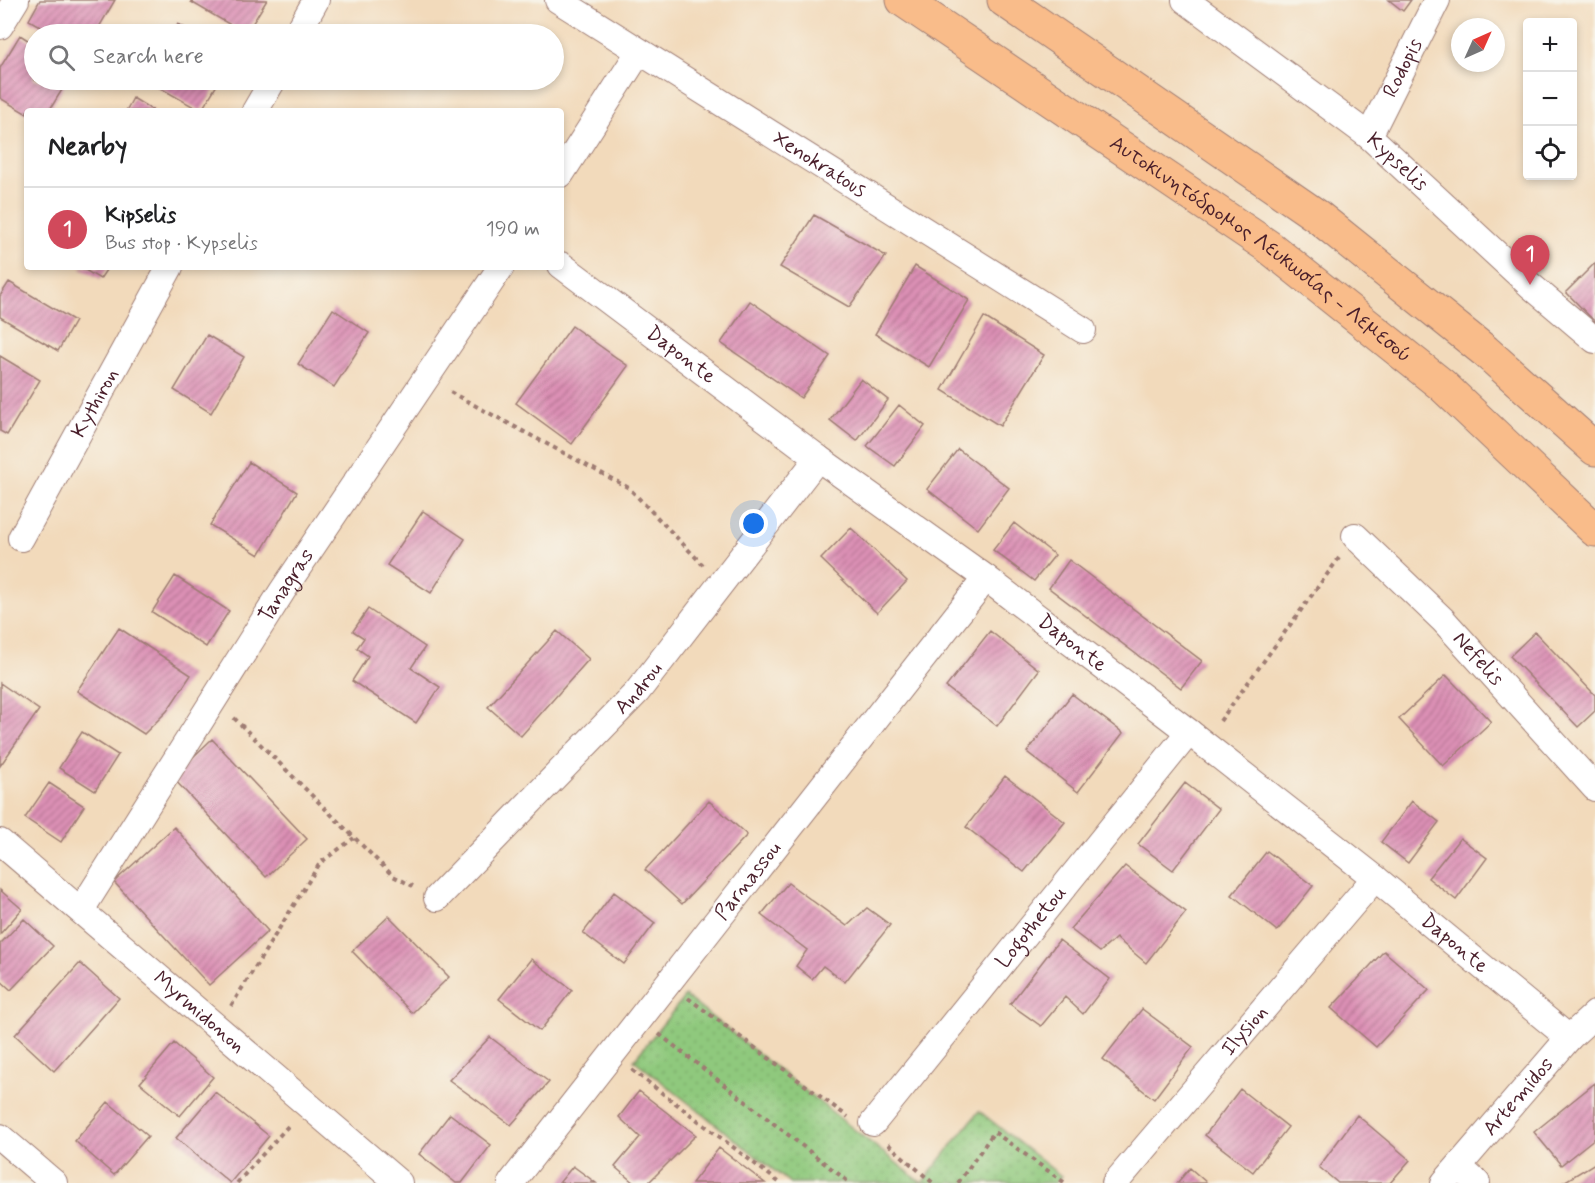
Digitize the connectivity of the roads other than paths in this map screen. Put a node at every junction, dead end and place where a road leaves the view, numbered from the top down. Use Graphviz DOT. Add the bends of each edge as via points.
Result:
graph roads {
  1 [pos="16,0"];
  2 [pos="316,0"];
  3 [pos="558,0"];
  4 [pos="903,0"];
  5 [pos="1004,0"];
  6 [pos="1185,0"];
  7 [pos="1437,0"];
  8 [pos="303,24"];
  9 [pos="0,26"];
  10 [pos="639,52"];
  11 [pos="267,90"];
  12 [pos="257,108"];
  13 [pos="1368,136"];
  14 [pos="564,169"];
  15 [pos="564,267"];
  16 [pos="168,270"];
  17 [pos="499,270"];
  18 [pos="1083,330"];
  19 [pos="1595,340"];
  20 [pos="1595,449"];
  21 [pos="818,459"];
  22 [pos="1595,530"];
  23 [pos="1355,536"];
  24 [pos="21,538"];
  25 [pos="986,578"];
  26 [pos="1196,738"];
  27 [pos="1595,788"];
  28 [pos="0,842"];
  29 [pos="1375,878"];
  30 [pos="437,898"];
  31 [pos="81,910"];
  32 [pos="1595,1014"];
  33 [pos="1569,1038"];
  34 [pos="873,1123"];
  35 [pos="0,1137"];
  36 [pos="1460,1178"];
  37 [pos="54,1183"];
  38 [pos="399,1183"];
  39 [pos="511,1183"];
  40 [pos="1115,1183"];
  1 -- 9 [label="street"];
  2 -- 8 [label="street"];
  3 -- 10 [label="street, Xenokratous"];
  4 -- 22 [label="highway, Αυτοκινητόδρομος Λευκωσίας - Λεμεσού" via="1269,247 1442,385"];
  5 -- 20 [label="highway" via="1317,216 1485,351"];
  6 -- 13 [label="street, Kypselis"];
  7 -- 13 [label="street, Rodopis"];
  10 -- 14 [label="street"];
  10 -- 18 [label="street, Xenokratous"];
  11 -- 12 [label="street"];
  13 -- 19 [label="street, Kypselis"];
  15 -- 21 [label="street, Daponte"];
  16 -- 24 [label="street, Kythiron"];
  17 -- 31 [label="street, Tanagras" via="283,590"];
  21 -- 25 [label="street, Daponte"];
  21 -- 30 [label="street, Androu" via="637,692"];
  23 -- 27 [label="street, Nefelis" via="1443,620"];
  25 -- 26 [label="street, Daponte"];
  25 -- 39 [label="street, Parnassou"];
  26 -- 29 [label="street, Daponte"];
  26 -- 34 [label="street, Logothetou"];
  28 -- 31 [label="street, Myrmidonon"];
  29 -- 33 [label="street, Daponte"];
  29 -- 40 [label="street, Ilysion"];
  31 -- 38 [label="street, Myrmidonon"];
  32 -- 33 [label="street, Artemidos"];
  33 -- 36 [label="street, Artemidos"];
  35 -- 37 [label="street"];
}
